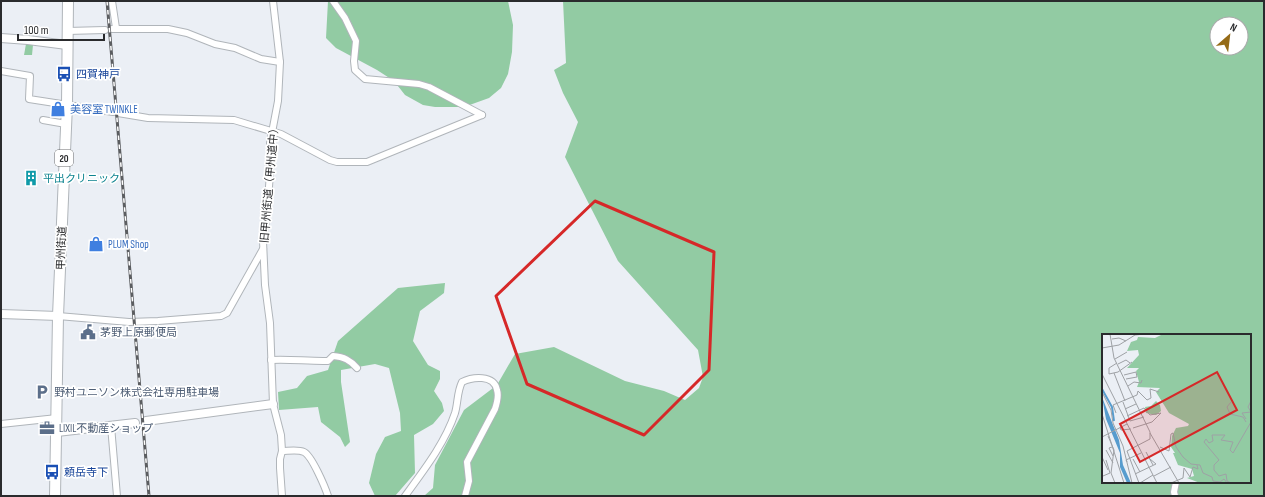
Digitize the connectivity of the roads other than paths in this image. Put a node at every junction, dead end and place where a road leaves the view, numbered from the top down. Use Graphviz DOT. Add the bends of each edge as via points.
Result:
graph roads {
  1 [pos="68,1"];
  2 [pos="112,1"];
  3 [pos="273,1"];
  4 [pos="333,1"];
  5 [pos="104,30"];
  6 [pos="67,31"];
  7 [pos="1,38"];
  8 [pos="67,45"];
  9 [pos="280,62"];
  10 [pos="1,71"];
  11 [pos="67,105"];
  12 [pos="43,120"];
  13 [pos="66,124"];
  14 [pos="272,131"];
  15 [pos="263,249"];
  16 [pos="1,314"];
  17 [pos="58,316"];
  18 [pos="271,360"];
  19 [pos="357,368"];
  20 [pos="273,404"];
  21 [pos="57,418"];
  22 [pos="146,421"];
  23 [pos="135,423"];
  24 [pos="1,424"];
  25 [pos="111,426"];
  26 [pos="56,432"];
  27 [pos="282,451"];
  28 [pos="1176,483"];
  29 [pos="55,496"];
  30 [pos="117,496"];
  31 [pos="282,496"];
  32 [pos="328,496"];
  33 [pos="405,496"];
  34 [pos="465,496"];
  35 [pos="1175,496"];
  1 -- 6 [label="highway, 甲州街道 / 20"];
  2 -- 9 [label="street" via="114,28 168,29 235,48 261,59"];
  3 -- 9 [label="street, 旧甲州街道（甲州道中）"];
  4 -- 14 [label="street" via="356,41 355,70 365,79 429,87 482,115 367,162 330,160"];
  5 -- 6 [label="street"];
  6 -- 8 [label="highway, 甲州街道 / 20"];
  7 -- 8 [label="street"];
  8 -- 11 [label="highway, 甲州街道 / 20"];
  9 -- 14 [label="street, 旧甲州街道（甲州道中）" via="278,101"];
  10 -- 11 [label="street" via="30,76 29,99"];
  11 -- 13 [label="highway, 甲州街道 / 20"];
  11 -- 14 [label="street" via="148,118 234,120"];
  12 -- 13 [label="street"];
  13 -- 17 [label="highway, 甲州街道 / 20"];
  14 -- 15 [label="street, 旧甲州街道（甲州道中）"];
  15 -- 17 [label="street, 旧甲州街道（甲州道中）" via="227,313 221,316 128,322"];
  15 -- 18 [label="street"];
  16 -- 17 [label="street"];
  17 -- 21 [label="highway, 甲州街道 / 20"];
  18 -- 19 [label="street" via="328,361 333,356 342,357"];
  18 -- 20 [label="street"];
  20 -- 22 [label="street"];
  20 -- 27 [label="street"];
  21 -- 24 [label="street"];
  21 -- 26 [label="highway, 甲州街道 / 20"];
  23 -- 25 [label="street"];
  25 -- 26 [label="street"];
  25 -- 30 [label="street"];
  26 -- 29 [label="highway, 甲州街道 / 20"];
  27 -- 31 [label="street"];
  27 -- 32 [label="street" via="306,453"];
  28 -- 35 [label="street"];
  33 -- 34 [label="street" via="445,437 455,412 462,382 468,379 486,379 498,390 497,400 467,462 469,482"];
}
